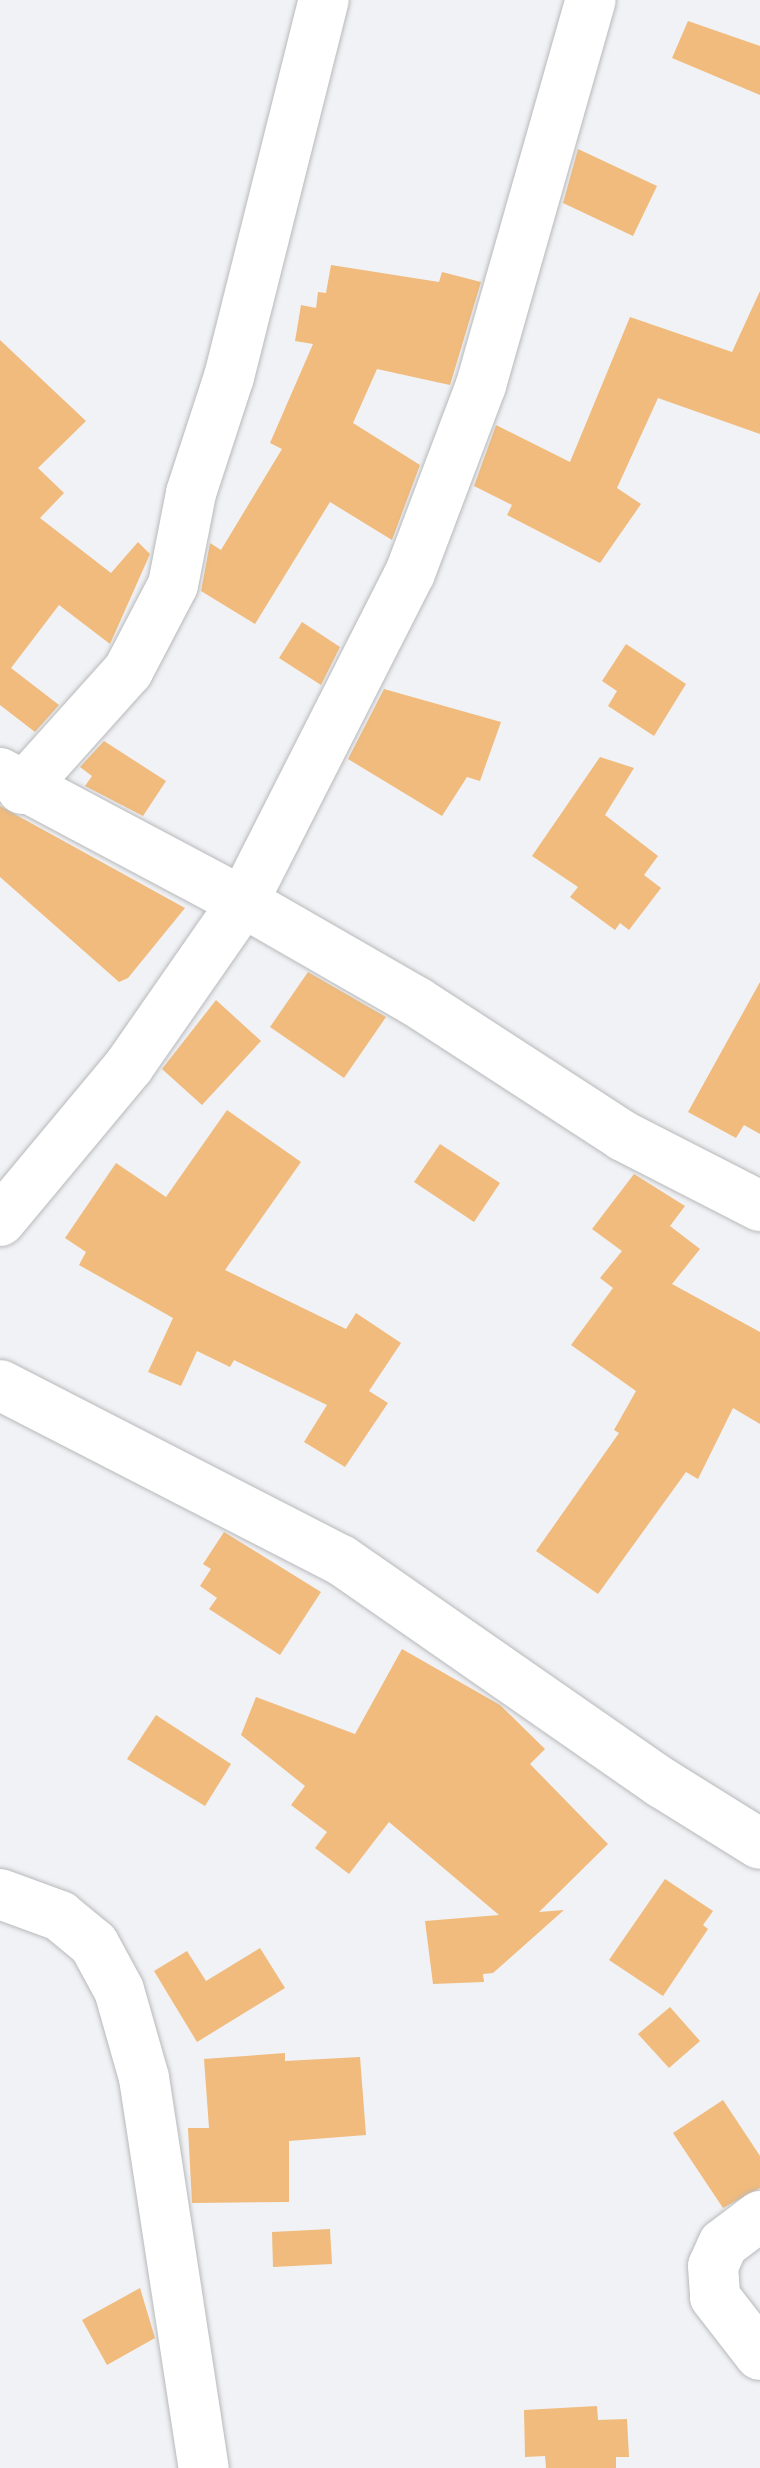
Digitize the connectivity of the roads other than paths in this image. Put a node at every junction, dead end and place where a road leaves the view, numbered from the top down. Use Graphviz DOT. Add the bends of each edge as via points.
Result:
graph roads {
  1 [pos="324,0"];
  2 [pos="592,0"];
  3 [pos="11,781"];
  4 [pos="243,902"];
  5 [pos="760,1206"];
  6 [pos="0,1222"];
  7 [pos="0,1386"];
  8 [pos="760,1844"];
  9 [pos="0,1894"];
  10 [pos="760,2216"];
  11 [pos="760,2355"];
  12 [pos="204,2468"];
  1 -- 3 [label="street" via="172,585 128,672"];
  2 -- 4 [label="street" via="481,385 410,573"];
  3 -- 4 [label="street"];
  4 -- 5 [label="street" via="417,1002 623,1136"];
  4 -- 6 [label="street" via="129,1066"];
  7 -- 8 [label="street" via="341,1560 662,1784"];
  9 -- 12 [label="street" via="60,1916 94,1944 119,1990 144,2078"];
  10 -- 11 [label="street" via="724,2244 713,2266 715,2298"];
}
